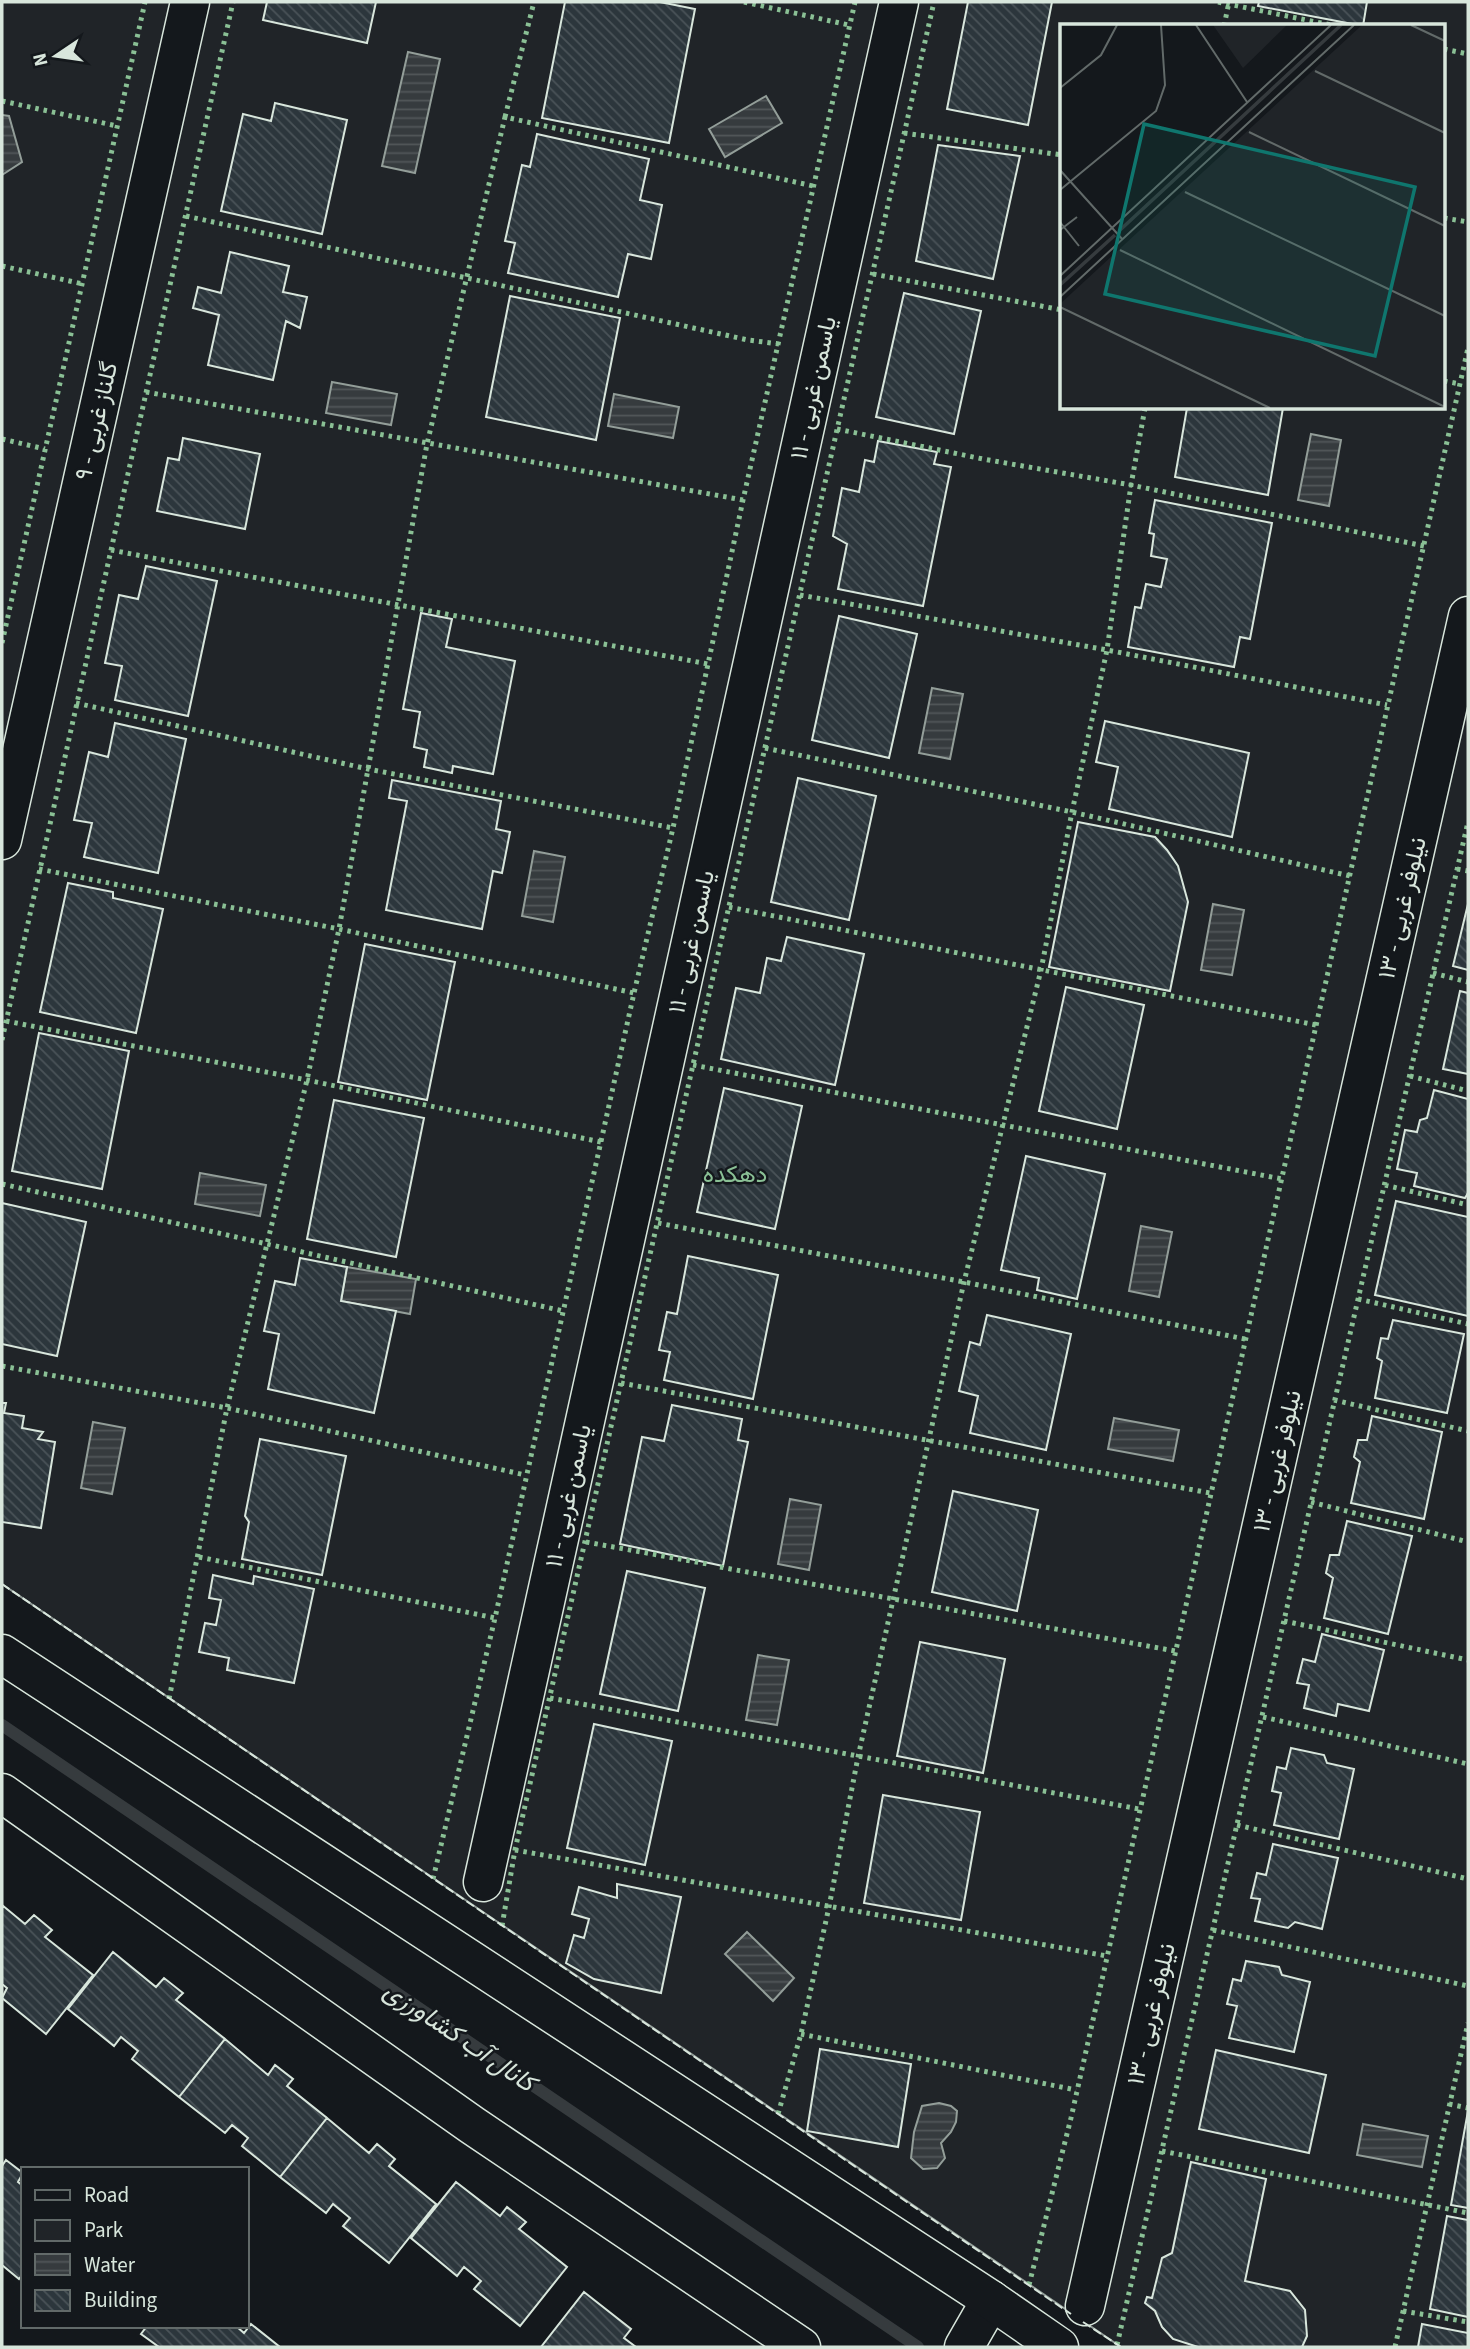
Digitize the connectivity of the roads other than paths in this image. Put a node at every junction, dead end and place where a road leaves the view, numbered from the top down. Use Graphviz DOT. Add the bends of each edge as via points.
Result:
graph roads {
  1 [pos="190,2"];
  2 [pos="899,2"];
  3 [pos="1468,616"];
  4 [pos="2,840"];
  5 [pos="2,1654"];
  6 [pos="2,1793"];
  7 [pos="483,1882"];
  8 [pos="991,2300"];
  9 [pos="1085,2306"];
  10 [pos="801,2347"];
  11 [pos="964,2347"];
  12 [pos="1059,2347"];
  1 -- 4 [label="street, گلناز غربی - ۹"];
  2 -- 7 [label="street, یاسمن غربی - ۱۱"];
  3 -- 9 [label="street, نیلوفر غربی - ۱۳"];
  5 -- 8 [label="street"];
  6 -- 10 [label="street" via="472,2125"];
  8 -- 11 [label="street"];
  8 -- 12 [label="street"];
}
